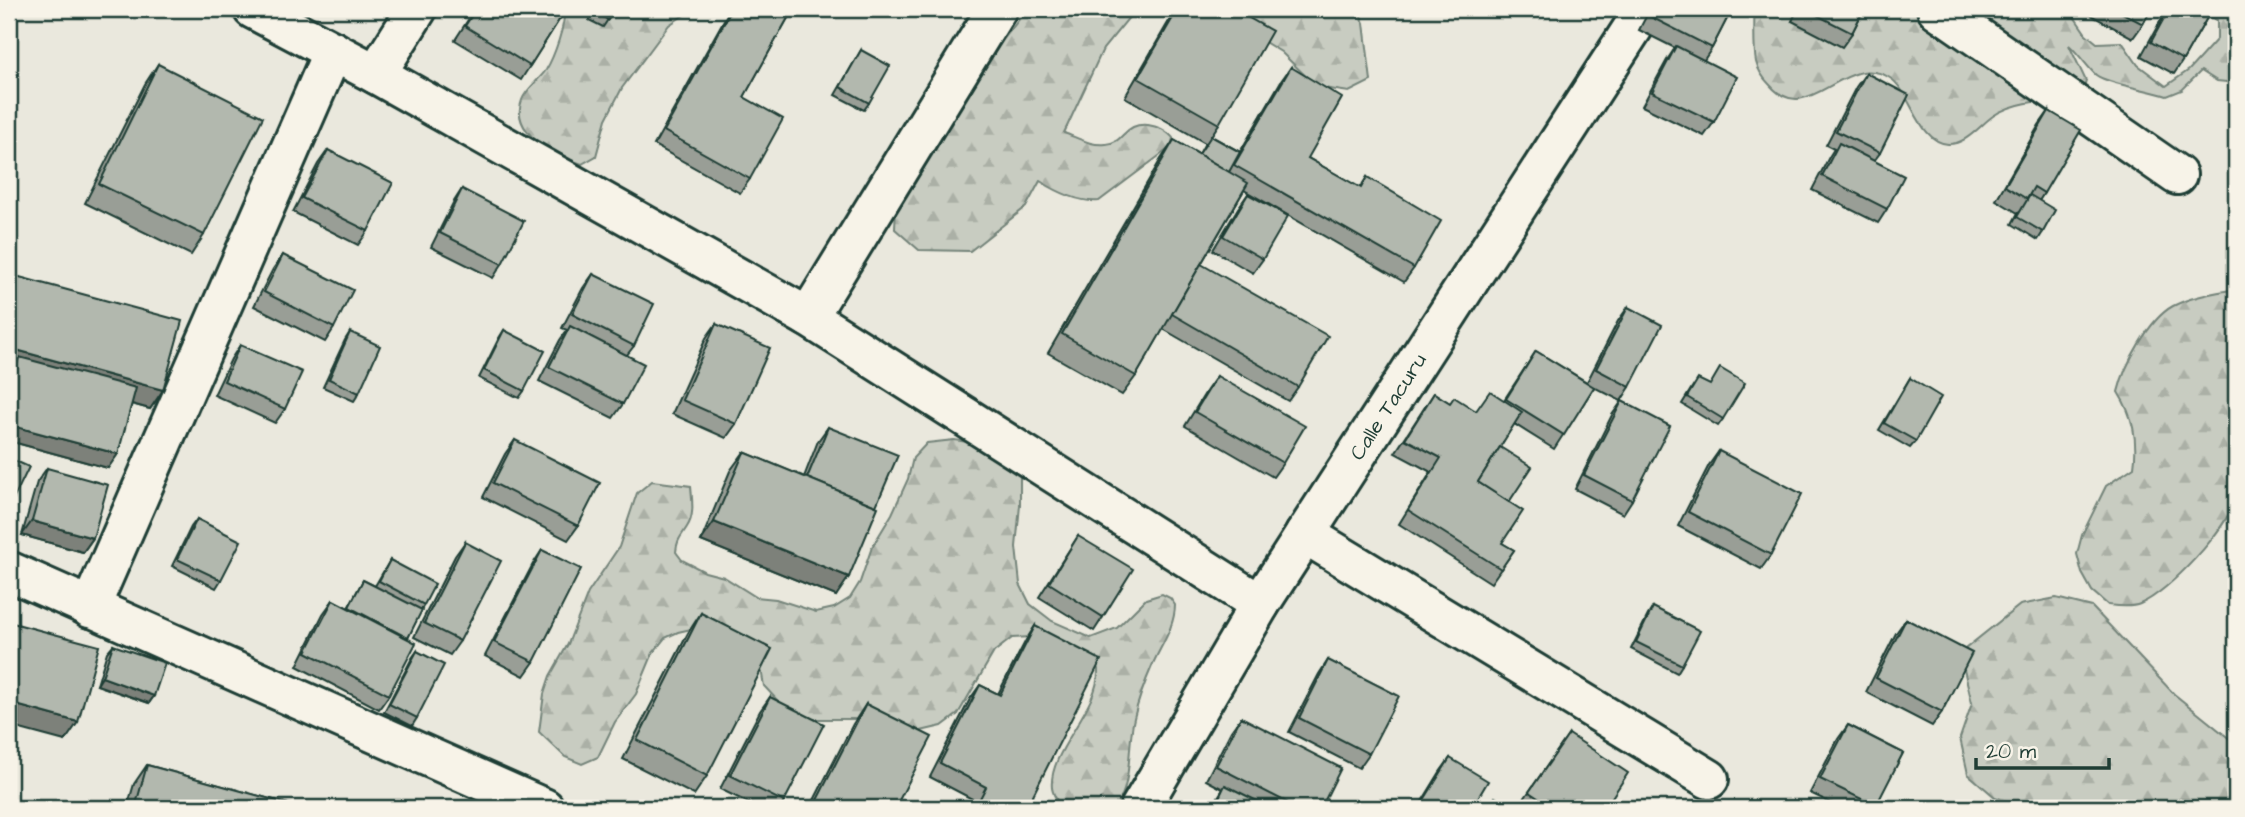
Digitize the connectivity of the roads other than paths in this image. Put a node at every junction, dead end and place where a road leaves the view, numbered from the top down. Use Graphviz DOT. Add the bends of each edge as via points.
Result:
graph roads {
  1 [pos="253,9"];
  2 [pos="418,9"];
  3 [pos="997,9"];
  4 [pos="1645,9"];
  5 [pos="1937,9"];
  6 [pos="333,51"];
  7 [pos="376,74"];
  8 [pos="2177,175"];
  9 [pos="808,317"];
  10 [pos="1305,534"];
  11 [pos="9,571"];
  12 [pos="1260,604"];
  13 [pos="90,608"];
  14 [pos="1709,779"];
  15 [pos="544,808"];
  16 [pos="1140,808"];
  1 -- 6 [label="street"];
  2 -- 7 [label="street"];
  3 -- 9 [label="street"];
  4 -- 10 [label="street, Calle Tacuru"];
  5 -- 8 [label="street"];
  6 -- 7 [label="street"];
  6 -- 13 [label="street"];
  7 -- 9 [label="street"];
  9 -- 12 [label="street"];
  10 -- 12 [label="street, Calle Tacuru"];
  10 -- 14 [label="street"];
  11 -- 13 [label="street"];
  12 -- 16 [label="street, Calle Tacuru"];
  13 -- 15 [label="street"];
}
